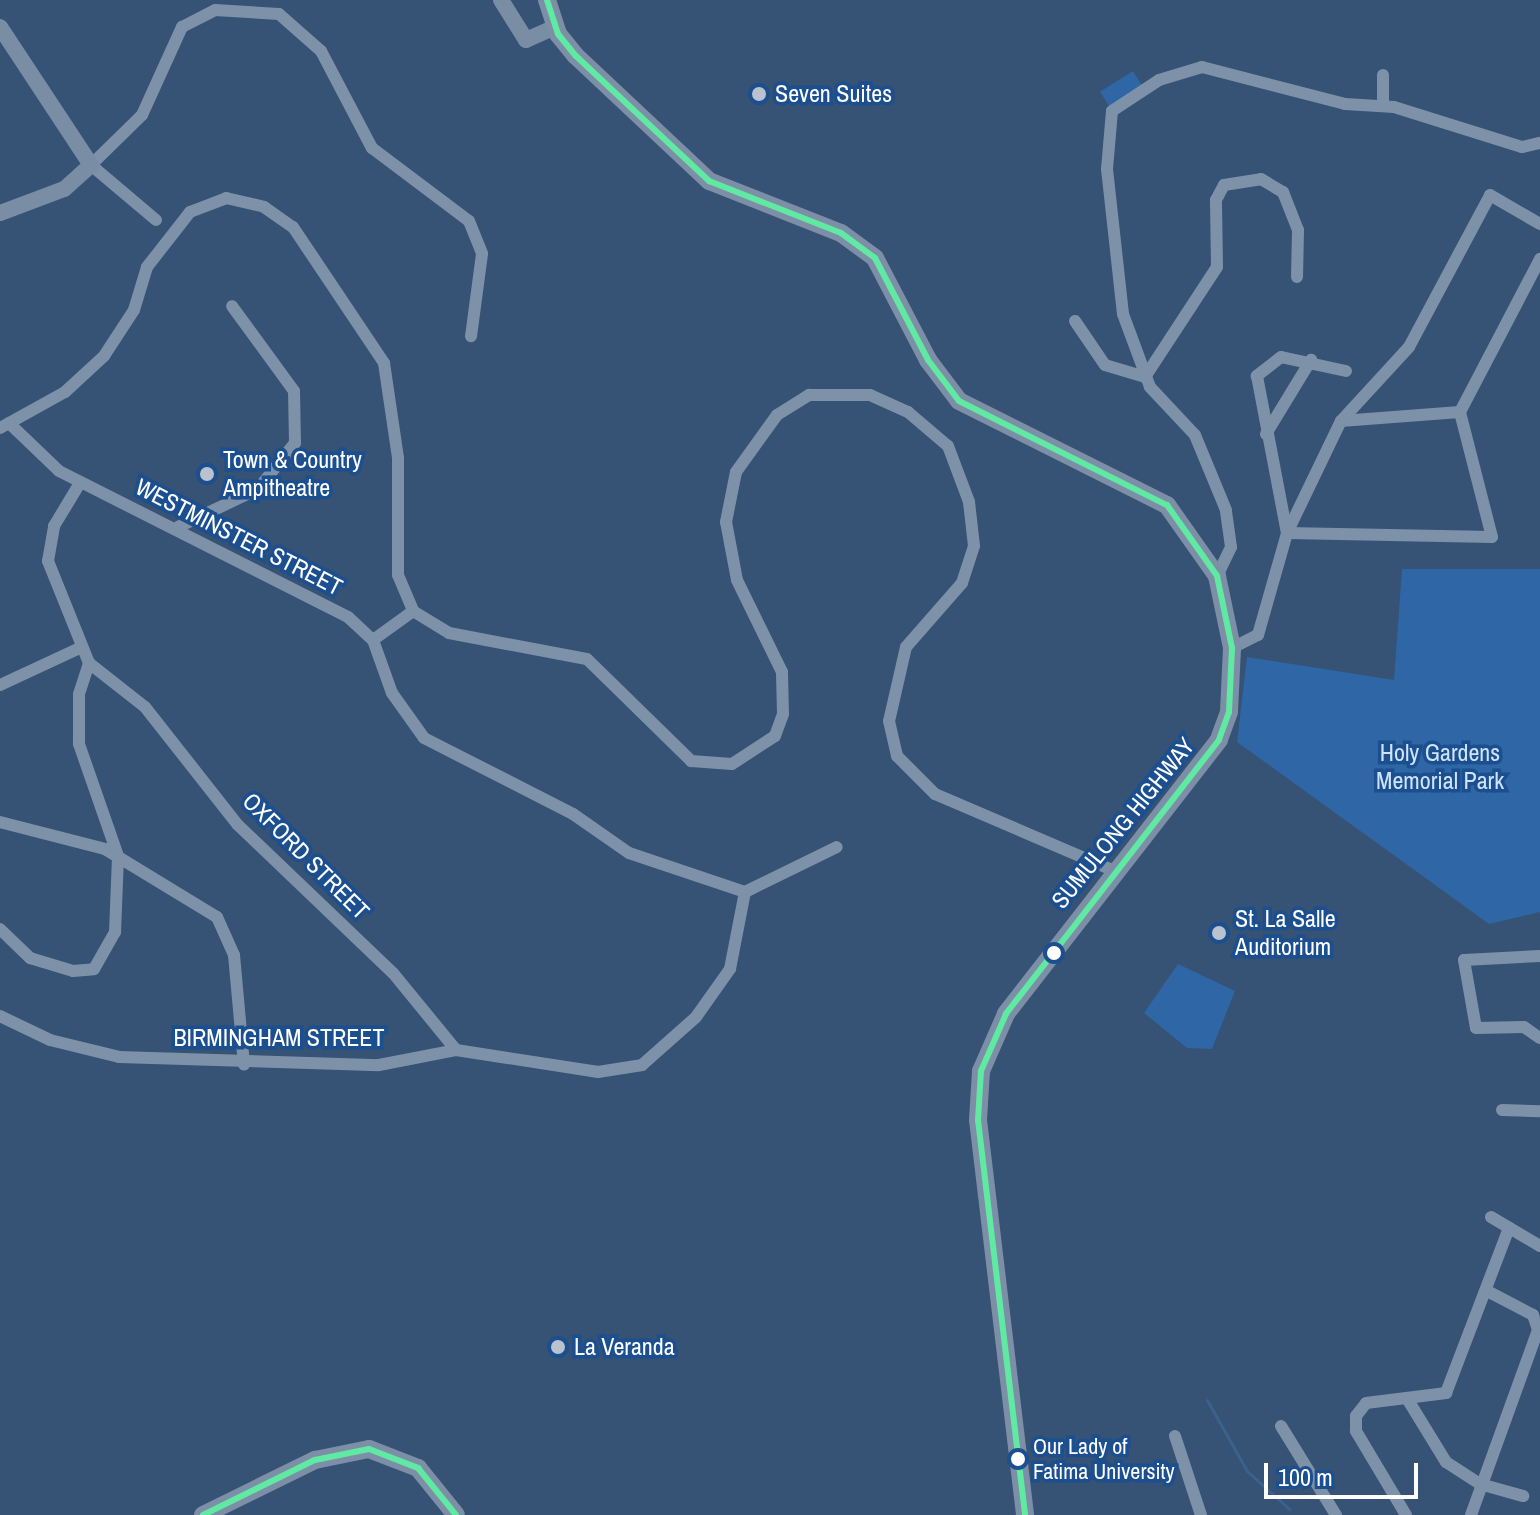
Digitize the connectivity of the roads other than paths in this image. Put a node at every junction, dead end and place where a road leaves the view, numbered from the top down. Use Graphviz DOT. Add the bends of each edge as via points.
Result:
graph roads {
  1 [pos="501,0"];
  2 [pos="547,0"];
  3 [pos="0,27"];
  4 [pos="555,27"];
  5 [pos="1383,75"];
  6 [pos="1383,106"];
  7 [pos="1540,143"];
  8 [pos="91,165"];
  9 [pos="0,213"];
  10 [pos="156,220"];
  11 [pos="1540,224"];
  12 [pos="1540,259"];
  13 [pos="1297,277"];
  14 [pos="232,306"];
  15 [pos="1075,321"];
  16 [pos="471,336"];
  17 [pos="1311,360"];
  18 [pos="1346,371"];
  19 [pos="1145,377"];
  20 [pos="1460,412"];
  21 [pos="1341,421"];
  22 [pos="5,426"];
  23 [pos="1266,434"];
  24 [pos="80,483"];
  25 [pos="178,527"];
  26 [pos="1287,533"];
  27 [pos="1217,576"];
  28 [pos="413,611"];
  29 [pos="373,640"];
  30 [pos="82,647"];
  31 [pos="1232,648"];
  32 [pos="89,663"];
  33 [pos="0,685"];
  34 [pos="0,822"];
  35 [pos="837,847"];
  36 [pos="118,856"];
  37 [pos="1115,871"];
  38 [pos="745,892"];
  39 [pos="0,929"];
  40 [pos="1540,956"];
  41 [pos="0,1016"];
  42 [pos="1540,1038"];
  43 [pos="456,1050"];
  44 [pos="244,1065"];
  45 [pos="1502,1110"];
  46 [pos="1540,1111"];
  47 [pos="1491,1217"];
  48 [pos="1509,1228"];
  49 [pos="1540,1246"];
  50 [pos="1487,1291"];
  51 [pos="1408,1400"];
  52 [pos="1281,1426"];
  53 [pos="1175,1436"];
  54 [pos="1480,1484"];
  55 [pos="1523,1496"];
  56 [pos="1404,1514"];
  57 [pos="203,1515"];
  58 [pos="456,1515"];
  59 [pos="1025,1515"];
  60 [pos="1201,1515"];
  61 [pos="1336,1515"];
  62 [pos="1471,1515"];
  1 -- 4 [label="street" via="526,40"];
  2 -- 4 [label="main road, SUMULONG HIGHWAY"];
  3 -- 8 [label="street"];
  4 -- 27 [label="main road, SUMULONG HIGHWAY" via="651,132 709,181 841,233 875,258 928,360 959,401 1167,505"];
  5 -- 6 [label="street"];
  6 -- 7 [label="street" via="1522,147"];
  6 -- 19 [label="street" via="1192,67 1112,111 1107,169 1119,296"];
  8 -- 9 [label="street" via="64,189"];
  8 -- 10 [label="street"];
  8 -- 16 [label="street" via="142,115 182,27 215,10 279,14 321,51 372,148 469,221 482,254"];
  11 -- 21 [label="street" via="1490,195 1409,347"];
  12 -- 20 [label="street"];
  13 -- 19 [label="street" via="1298,230 1283,192 1261,179 1224,185 1216,200 1217,267"];
  14 -- 25 [label="street" via="294,391 295,443 258,489"];
  15 -- 19 [label="street" via="1105,365"];
  17 -- 18 [label="street"];
  17 -- 23 [label="street"];
  17 -- 23 [label="street" via="1281,357 1264,364 1257,376"];
  19 -- 27 [label="street" via="1195,435 1226,510 1231,547"];
  20 -- 21 [label="street"];
  20 -- 26 [label="street" via="1492,537"];
  21 -- 26 [label="street"];
  22 -- 24 [label="street, WESTMINSTER STREET"];
  22 -- 28 [label="street" via="65,392 104,356 134,310 147,267 190,212 226,198 264,207 293,227 384,363 398,458 398,575"];
  23 -- 26 [label="street"];
  24 -- 25 [label="street, WESTMINSTER STREET"];
  24 -- 30 [label="street" via="54,526 48,561"];
  25 -- 29 [label="street, WESTMINSTER STREET" via="348,617"];
  26 -- 31 [label="street" via="1258,635"];
  27 -- 31 [label="main road, SUMULONG HIGHWAY"];
  28 -- 29 [label="street"];
  28 -- 37 [label="street" via="449,633 587,659 691,761 732,764 754,754 775,736 783,714 782,672 737,580 726,522 736,472 777,415 809,395 870,395 908,412 948,446 969,502 974,546 962,583 906,647 889,721 897,756 935,794"];
  29 -- 38 [label="street, WESTMINSTER STREET" via="392,693 424,738 450,757 573,814 629,853"];
  30 -- 32 [label="street"];
  30 -- 33 [label="street"];
  31 -- 37 [label="main road, SUMULONG HIGHWAY" via="1229,712 1219,740"];
  32 -- 36 [label="street" via="79,694 79,744"];
  32 -- 43 [label="street, OXFORD STREET" via="145,707 238,825 393,973"];
  34 -- 36 [label="street" via="72,835"];
  35 -- 38 [label="street"];
  36 -- 39 [label="street" via="115,932 94,969 54,969"];
  36 -- 44 [label="street" via="217,917 234,955"];
  37 -- 59 [label="main road, SUMULONG HIGHWAY" via="1006,1014 981,1071 978,1120"];
  38 -- 43 [label="street, BIRMINGHAM STREET" via="730,969 696,1017 642,1065 598,1072"];
  40 -- 42 [label="street" via="1464,960 1464,967 1476,1028 1524,1027"];
  41 -- 44 [label="street, BIRMINGHAM STREET" via="50,1040 119,1057"];
  43 -- 44 [label="street, BIRMINGHAM STREET" via="379,1065"];
  45 -- 46 [label="street"];
  47 -- 48 [label="street"];
  48 -- 49 [label="street"];
  48 -- 50 [label="street"];
  50 -- 51 [label="street" via="1446,1393"];
  50 -- 54 [label="street" via="1533,1315 1538,1330"];
  51 -- 54 [label="street" via="1446,1462"];
  51 -- 56 [label="street" via="1366,1403 1356,1416 1356,1431"];
  52 -- 61 [label="street"];
  53 -- 60 [label="street"];
  54 -- 55 [label="street"];
  54 -- 62 [label="street"];
  57 -- 58 [label="main road" via="315,1460 369,1449 418,1468"];
}
